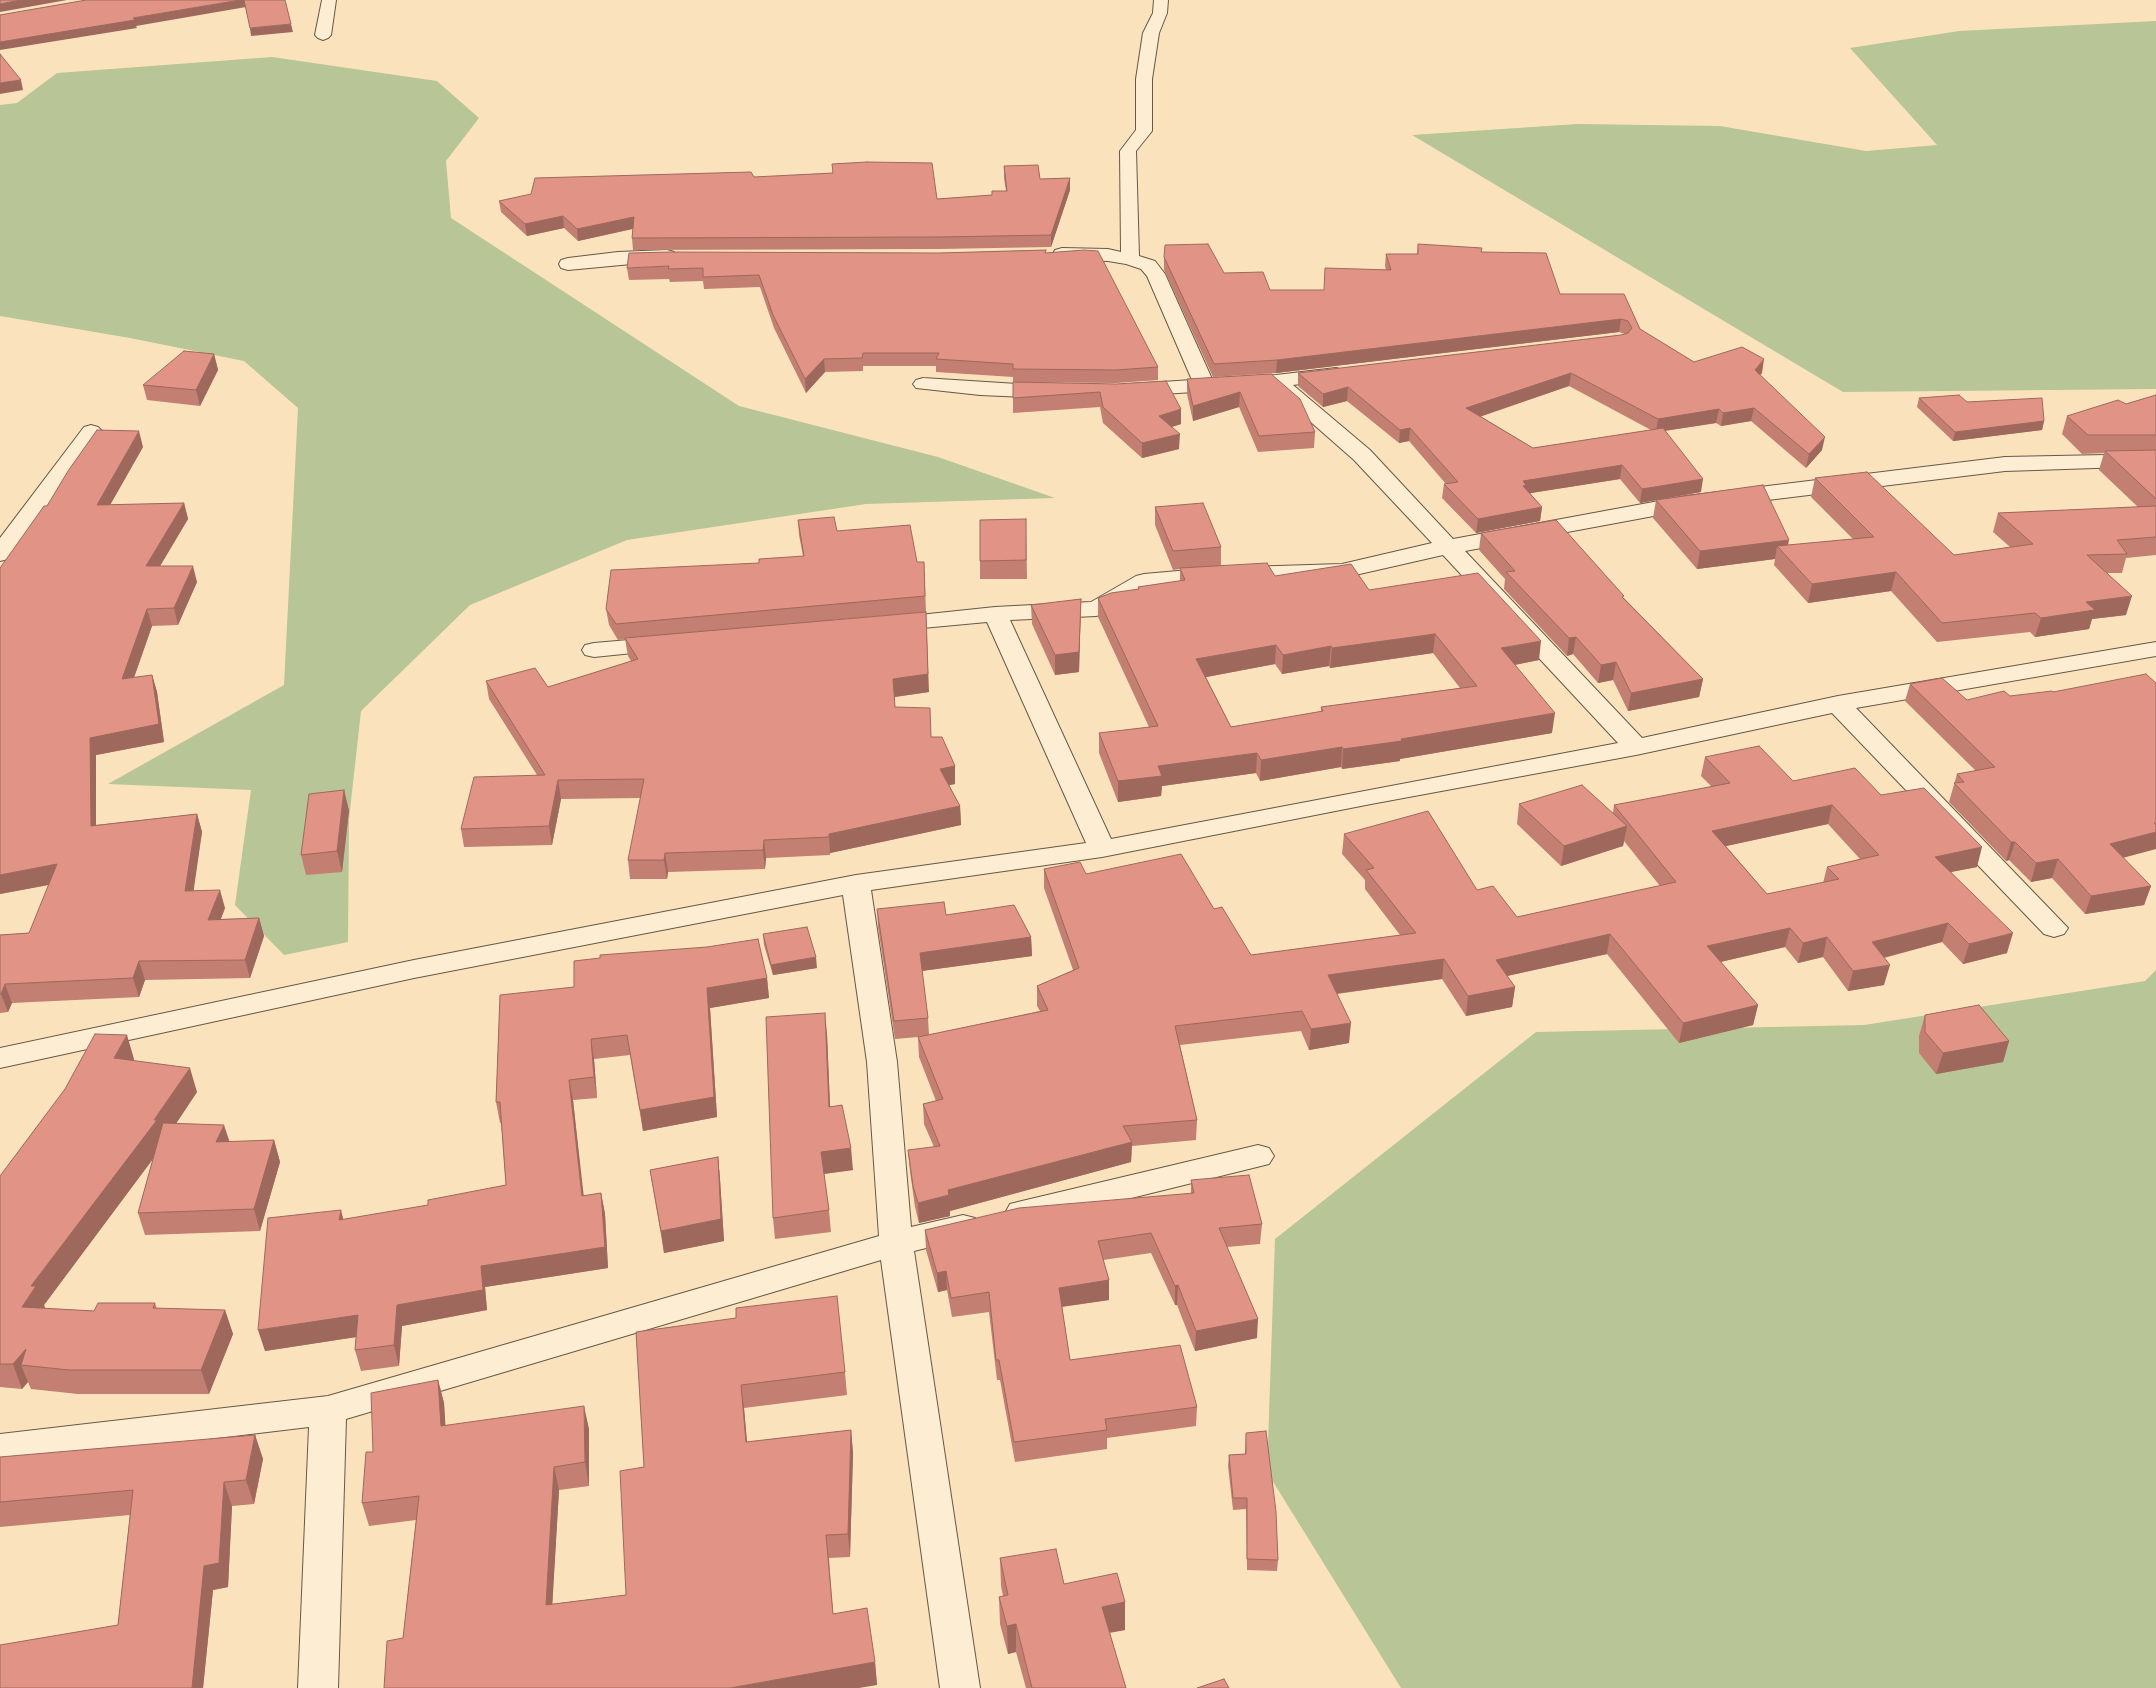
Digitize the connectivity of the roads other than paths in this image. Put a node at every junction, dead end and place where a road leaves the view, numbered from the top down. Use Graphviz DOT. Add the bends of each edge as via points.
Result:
graph roads {
  1 [pos="329,0"];
  2 [pos="1161,0"];
  3 [pos="323,35"];
  4 [pos="1049,254"];
  5 [pos="682,256"];
  6 [pos="1130,259"];
  7 [pos="568,264"];
  8 [pos="1354,372"];
  9 [pos="1276,381"];
  10 [pos="924,384"];
  11 [pos="1205,386"];
  12 [pos="1116,391"];
  13 [pos="1067,392"];
  14 [pos="91,431"];
  15 [pos="2156,460"];
  16 [pos="1447,547"];
  17 [pos="0,554"];
  18 [pos="995,614"];
  19 [pos="868,626"];
  20 [pos="682,642"];
  21 [pos="2156,649"];
  22 [pos="594,650"];
  23 [pos="1838,704"];
  24 [pos="1636,747"];
  25 [pos="1102,849"];
  26 [pos="856,884"];
  27 [pos="2054,928"];
  28 [pos="0,1058"];
  29 [pos="1258,1156"];
  30 [pos="896,1243"];
  31 [pos="328,1410"];
  32 [pos="0,1449"];
  33 [pos="318,1688"];
  34 [pos="960,1688"];
  1 -- 3 [label="street"];
  2 -- 6 [label="street" via="1160,13 1150,33 1144,79 1144,131 1128,151"];
  4 -- 6 [label="street" via="1108,255"];
  5 -- 7 [label="street"];
  6 -- 11 [label="street" via="1148,265 1156,274"];
  8 -- 9 [label="street"];
  9 -- 11 [label="street"];
  9 -- 16 [label="street" via="1362,455"];
  10 -- 13 [label="street"];
  11 -- 12 [label="street"];
  14 -- 17 [label="street"];
  15 -- 16 [label="street" via="2005,464 1947,470 1686,503"];
  16 -- 18 [label="street" via="1342,571 1212,575 1144,581 1096,609"];
  16 -- 24 [label="street"];
  18 -- 19 [label="street"];
  18 -- 25 [label="street"];
  20 -- 22 [label="street"];
  21 -- 23 [label="street"];
  23 -- 24 [label="street"];
  23 -- 27 [label="street"];
  24 -- 25 [label="street"];
  25 -- 26 [label="street"];
  26 -- 28 [label="street" via="414,969"];
  26 -- 30 [label="street" via="882,1062"];
  29 -- 30 [label="street"];
  30 -- 31 [label="street"];
  30 -- 34 [label="street"];
  31 -- 32 [label="street"];
  31 -- 33 [label="street"];
}
